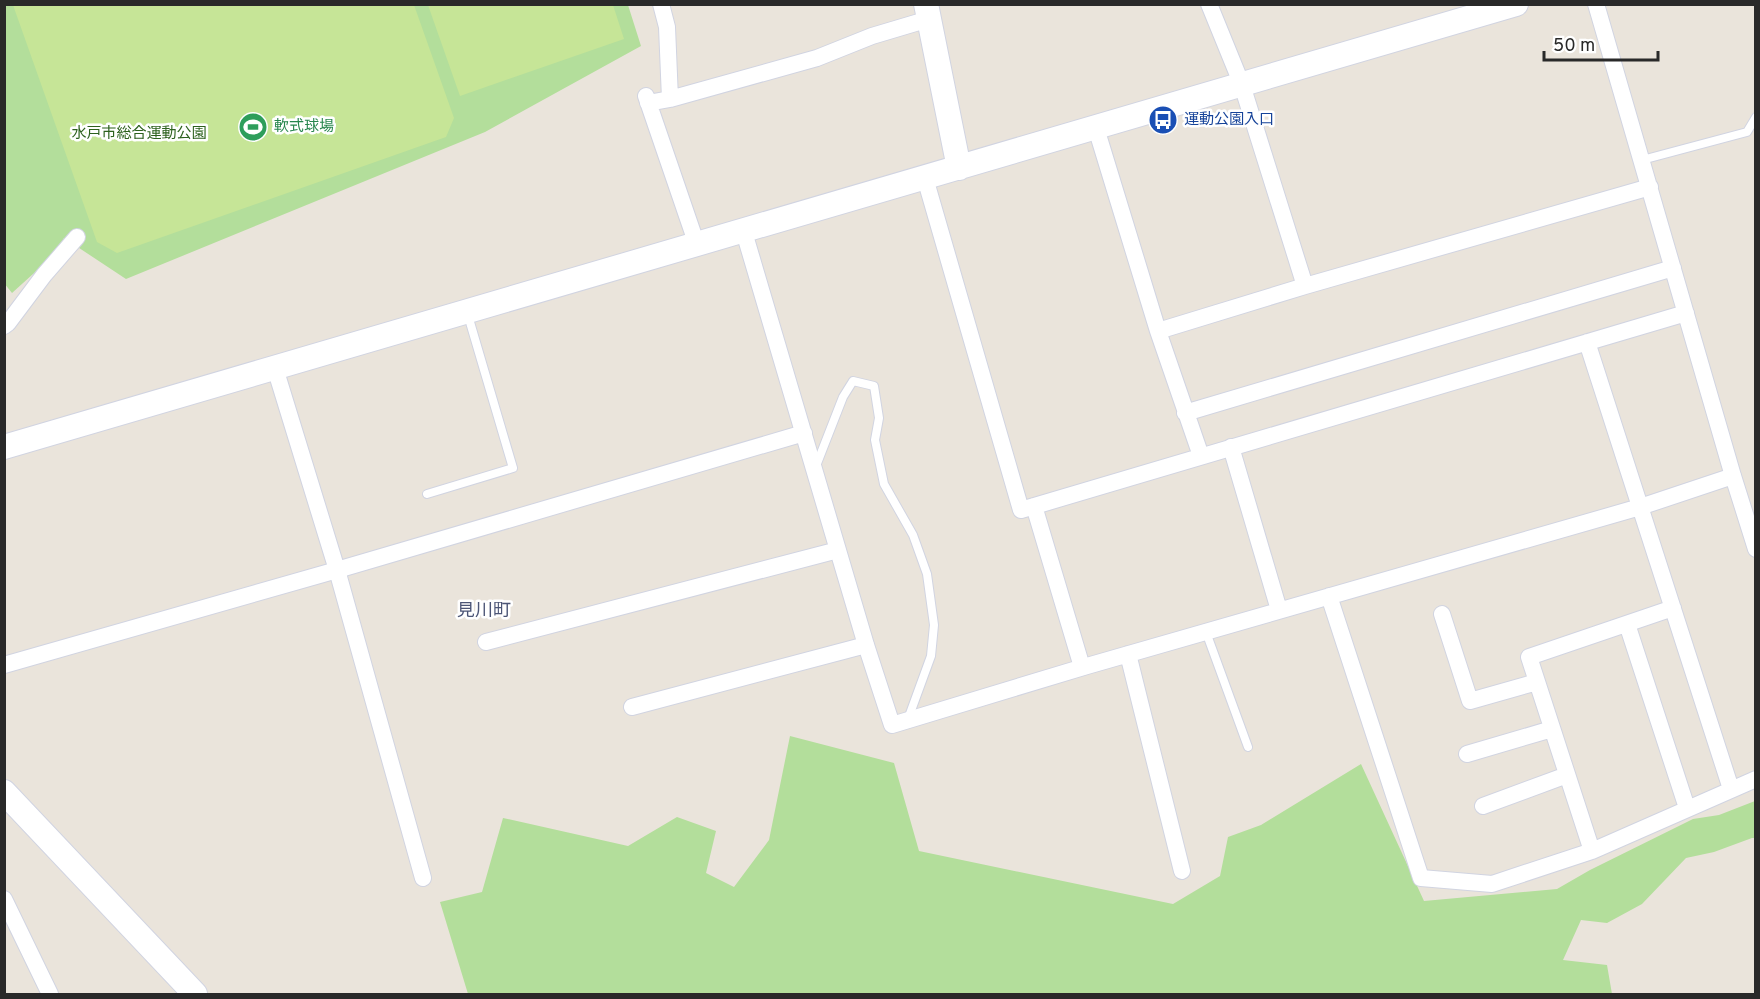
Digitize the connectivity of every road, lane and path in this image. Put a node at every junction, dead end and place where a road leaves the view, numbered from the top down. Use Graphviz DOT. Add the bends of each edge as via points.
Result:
graph roads {
  1 [pos="661,4"];
  2 [pos="1209,4"];
  3 [pos="1516,4"];
  4 [pos="1596,4"];
  5 [pos="928,12"];
  6 [pos="1242,85"];
  7 [pos="670,99"];
  8 [pos="1755,117"];
  9 [pos="1096,128"];
  10 [pos="1642,160"];
  11 [pos="959,168"];
  12 [pos="925,178"];
  13 [pos="1650,187"];
  14 [pos="744,232"];
  15 [pos="77,237"];
  16 [pos="697,244"];
  17 [pos="1673,268"];
  18 [pos="1305,286"];
  19 [pos="467,312"];
  20 [pos="1686,313"];
  21 [pos="4,326"];
  22 [pos="1158,332"];
  23 [pos="1587,342"];
  24 [pos="275,368"];
  25 [pos="1185,413"];
  26 [pos="804,433"];
  27 [pos="4,447"];
  28 [pos="1231,447"];
  29 [pos="1201,456"];
  30 [pos="814,469"];
  31 [pos="1733,476"];
  32 [pos="427,494"];
  33 [pos="1034,506"];
  34 [pos="1640,507"];
  35 [pos="1755,549"];
  36 [pos="838,550"];
  37 [pos="337,570"];
  38 [pos="1329,596"];
  39 [pos="1673,608"];
  40 [pos="1279,610"];
  41 [pos="1442,614"];
  42 [pos="1626,624"];
  43 [pos="1206,632"];
  44 [pos="486,642"];
  45 [pos="866,645"];
  46 [pos="1128,654"];
  47 [pos="4,665"];
  48 [pos="1082,667"];
  49 [pos="1537,682"];
  50 [pos="632,707"];
  51 [pos="908,720"];
  52 [pos="1552,729"];
  53 [pos="1248,747"];
  54 [pos="1467,754"];
  55 [pos="1567,775"];
  56 [pos="1755,779"];
  57 [pos="1731,789"];
  58 [pos="4,792"];
  59 [pos="1483,806"];
  60 [pos="1687,808"];
  61 [pos="1592,851"];
  62 [pos="1182,872"];
  63 [pos="423,878"];
  64 [pos="4,899"];
  65 [pos="50,994"];
  66 [pos="195,994"];
  1 -- 7 [label="street" via="667,27"];
  2 -- 6 [label="street"];
  3 -- 6 [label="street"];
  4 -- 10 [label="street"];
  5 -- 7 [label="street" via="817,58"];
  5 -- 11 [label="street"];
  6 -- 9 [label="street"];
  6 -- 18 [label="street"];
  7 -- 16 [label="street" via="647,100"];
  8 -- 10 [label="lane" via="1747,132"];
  9 -- 11 [label="street"];
  9 -- 22 [label="street"];
  10 -- 13 [label="street"];
  11 -- 12 [label="street"];
  12 -- 14 [label="street"];
  12 -- 33 [label="street" via="1021,510"];
  13 -- 17 [label="street"];
  13 -- 18 [label="street"];
  14 -- 16 [label="street"];
  14 -- 26 [label="street"];
  15 -- 21 [label="street"];
  16 -- 19 [label="street"];
  17 -- 20 [label="street"];
  17 -- 25 [label="street"];
  18 -- 22 [label="street"];
  19 -- 24 [label="street"];
  19 -- 32 [label="lane" via="513,468"];
  20 -- 23 [label="street"];
  20 -- 31 [label="street"];
  22 -- 25 [label="street"];
  23 -- 28 [label="street"];
  23 -- 34 [label="street"];
  24 -- 27 [label="street"];
  24 -- 37 [label="street"];
  25 -- 29 [label="street"];
  26 -- 30 [label="street"];
  26 -- 37 [label="street"];
  28 -- 29 [label="street"];
  28 -- 40 [label="street"];
  29 -- 33 [label="street"];
  30 -- 36 [label="street"];
  30 -- 51 [label="lane" via="843,397 854,381 874,386 879,418 874,440 884,484 913,535 927,574 934,625 931,656"];
  31 -- 34 [label="street"];
  31 -- 35 [label="street"];
  33 -- 48 [label="street"];
  34 -- 38 [label="street"];
  34 -- 39 [label="street"];
  36 -- 44 [label="street"];
  36 -- 45 [label="street"];
  37 -- 47 [label="street"];
  37 -- 63 [label="street"];
  38 -- 40 [label="street"];
  38 -- 61 [label="street" via="1421,878 1492,884"];
  39 -- 42 [label="street"];
  39 -- 57 [label="street"];
  40 -- 43 [label="street"];
  41 -- 49 [label="street" via="1470,701"];
  42 -- 49 [label="street" via="1529,657"];
  42 -- 60 [label="street"];
  43 -- 46 [label="street"];
  43 -- 53 [label="lane"];
  45 -- 50 [label="street"];
  45 -- 51 [label="street" via="892,724"];
  46 -- 48 [label="street"];
  46 -- 62 [label="street"];
  48 -- 51 [label="street"];
  49 -- 52 [label="street"];
  52 -- 54 [label="street"];
  52 -- 55 [label="street"];
  55 -- 59 [label="street"];
  55 -- 61 [label="street"];
  56 -- 57 [label="street"];
  57 -- 60 [label="street"];
  58 -- 66 [label="street"];
  60 -- 61 [label="street"];
  64 -- 65 [label="street"];
}
